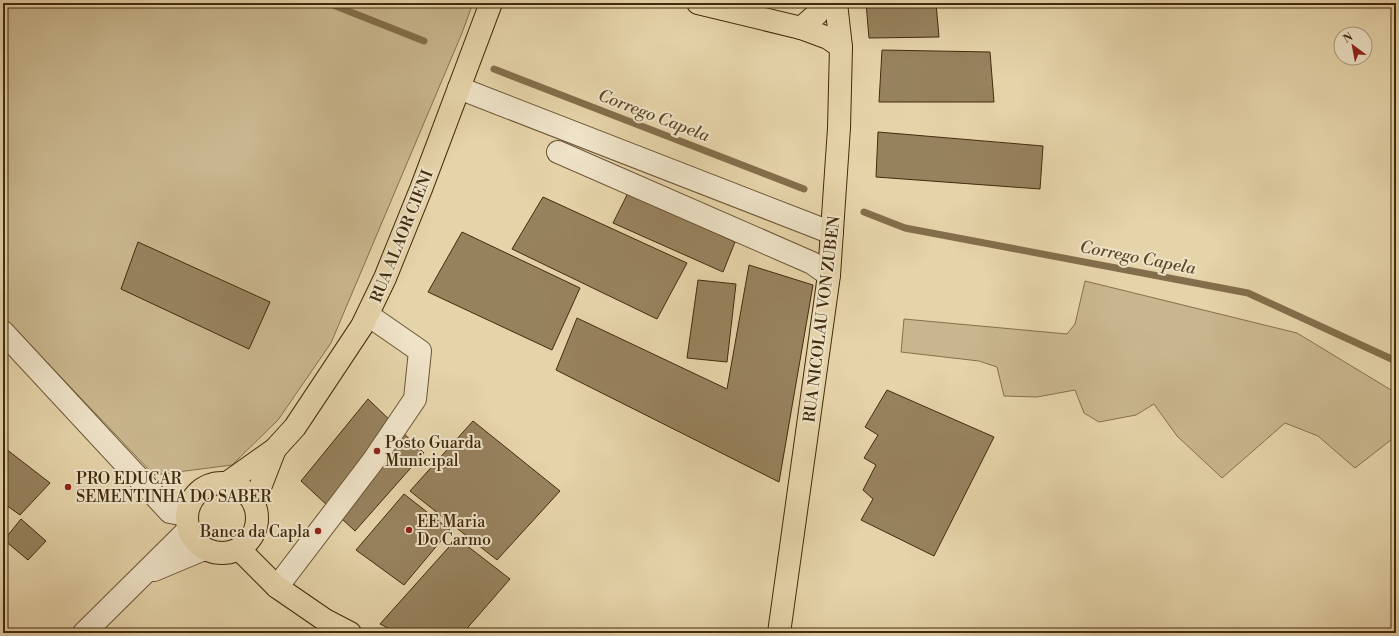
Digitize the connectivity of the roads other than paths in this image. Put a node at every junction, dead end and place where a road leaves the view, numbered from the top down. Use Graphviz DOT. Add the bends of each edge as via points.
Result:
graph roads {
  1 [pos="491,3"];
  2 [pos="698,3"];
  3 [pos="823,3"];
  4 [pos="836,3"];
  5 [pos="801,28"];
  6 [pos="840,47"];
  7 [pos="459,88"];
  8 [pos="558,152"];
  9 [pos="832,233"];
  10 [pos="829,275"];
  11 [pos="368,315"];
  12 [pos="3,332"];
  13 [pos="275,449"];
  14 [pos="227,483"];
  15 [pos="254,503"];
  16 [pos="187,523"];
  17 [pos="204,549"];
  18 [pos="240,549"];
  19 [pos="143,574"];
  20 [pos="277,587"];
  21 [pos="84,633"];
  22 [pos="350,633"];
  23 [pos="779,633"];
  1 -- 7 [label="main road, RUA ALAOR CIENI"];
  2 -- 5 [label="main road"];
  3 -- 5 [label="main road" via="816,14"];
  4 -- 6 [label="main road, RUA NICOLAU VON ZUBEN"];
  5 -- 6 [label="main road" via="828,38"];
  6 -- 9 [label="main road, RUA NICOLAU VON ZUBEN" via="839,128"];
  7 -- 9 [label="street"];
  7 -- 11 [label="main road, RUA ALAOR CIENI" via="385,278"];
  8 -- 10 [label="street" via="812,263"];
  9 -- 10 [label="main road, RUA NICOLAU VON ZUBEN"];
  10 -- 23 [label="main road, RUA NICOLAU VON ZUBEN"];
  11 -- 13 [label="main road, RUA ALAOR CIENI" via="296,427"];
  11 -- 20 [label="street" via="420,351 415,399 373,461"];
  12 -- 16 [label="street" via="170,512"];
  13 -- 14 [label="main road, RUA ALAOR CIENI"];
  13 -- 15 [label="main road, RUA ALAOR CIENI"];
  14 -- 15 [label="main road" via="243,489"];
  14 -- 16 [label="main road" via="210,484 200,489 187,508"];
  15 -- 18 [label="main road" via="258,520 255,531"];
  16 -- 17 [label="main road" via="195,541"];
  16 -- 19 [label="street"];
  17 -- 18 [label="main road" via="216,553"];
  17 -- 19 [label="street"];
  18 -- 20 [label="main road"];
  19 -- 21 [label="street"];
  20 -- 22 [label="main road" via="325,620"];
}
